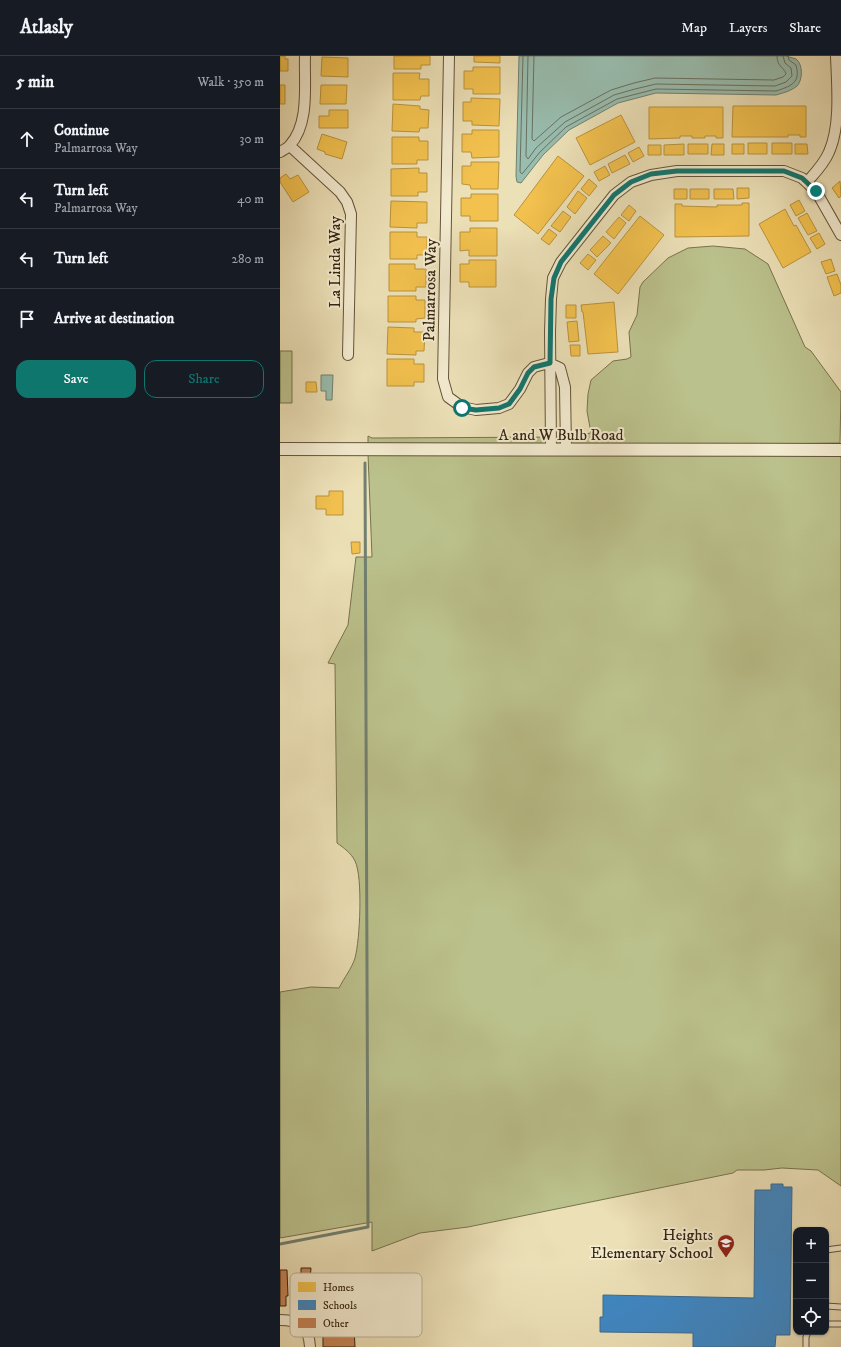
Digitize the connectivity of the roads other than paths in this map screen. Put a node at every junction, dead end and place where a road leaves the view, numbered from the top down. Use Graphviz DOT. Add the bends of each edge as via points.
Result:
graph roads {
  1 [pos="305,56"];
  2 [pos="449,56"];
  3 [pos="836,56"];
  4 [pos="290,146"];
  5 [pos="280,152"];
  6 [pos="807,182"];
  7 [pos="841,235"];
  8 [pos="348,355"];
  9 [pos="550,363"];
  10 [pos="565,400"];
  11 [pos="550,401"];
  12 [pos="280,449"];
  13 [pos="551,450"];
  14 [pos="566,450"];
  15 [pos="841,450"];
  16 [pos="841,1248"];
  17 [pos="829,1250"];
  18 [pos="829,1306"];
  19 [pos="841,1307"];
  20 [pos="280,1320"];
  21 [pos="290,1321"];
  22 [pos="829,1324"];
  23 [pos="841,1324"];
  24 [pos="807,1335"];
  25 [pos="309,1337"];
  26 [pos="310,1347"];
  27 [pos="806,1347"];
  1 -- 4 [label="street" via="303,120 299,133"];
  2 -- 9 [label="street, Palmarrosa Way" via="442,379 448,397 462,408 499,408 509,404 534,367"];
  3 -- 6 [label="street" via="836,132 830,152"];
  4 -- 5 [label="street"];
  4 -- 8 [label="street, La Linda Way" via="340,192 351,214"];
  6 -- 7 [label="street" via="816,191"];
  6 -- 9 [label="street" via="784,171 677,171 651,174 631,182 614,195 561,262 554,278 551,299"];
  9 -- 10 [label="street" via="560,368 565,387"];
  9 -- 11 [label="street"];
  10 -- 11 [label="lane"];
  10 -- 14 [label="street"];
  11 -- 13 [label="street"];
  12 -- 13 [label="street, A and W Bulb Road"];
  13 -- 14 [label="street, A and W Bulb Road"];
  14 -- 15 [label="street, A and W Bulb Road"];
  16 -- 17 [label="lane"];
  18 -- 19 [label="lane"];
  20 -- 21 [label="street"];
  22 -- 23 [label="lane"];
  24 -- 27 [label="lane"];
  25 -- 26 [label="street"];
}
